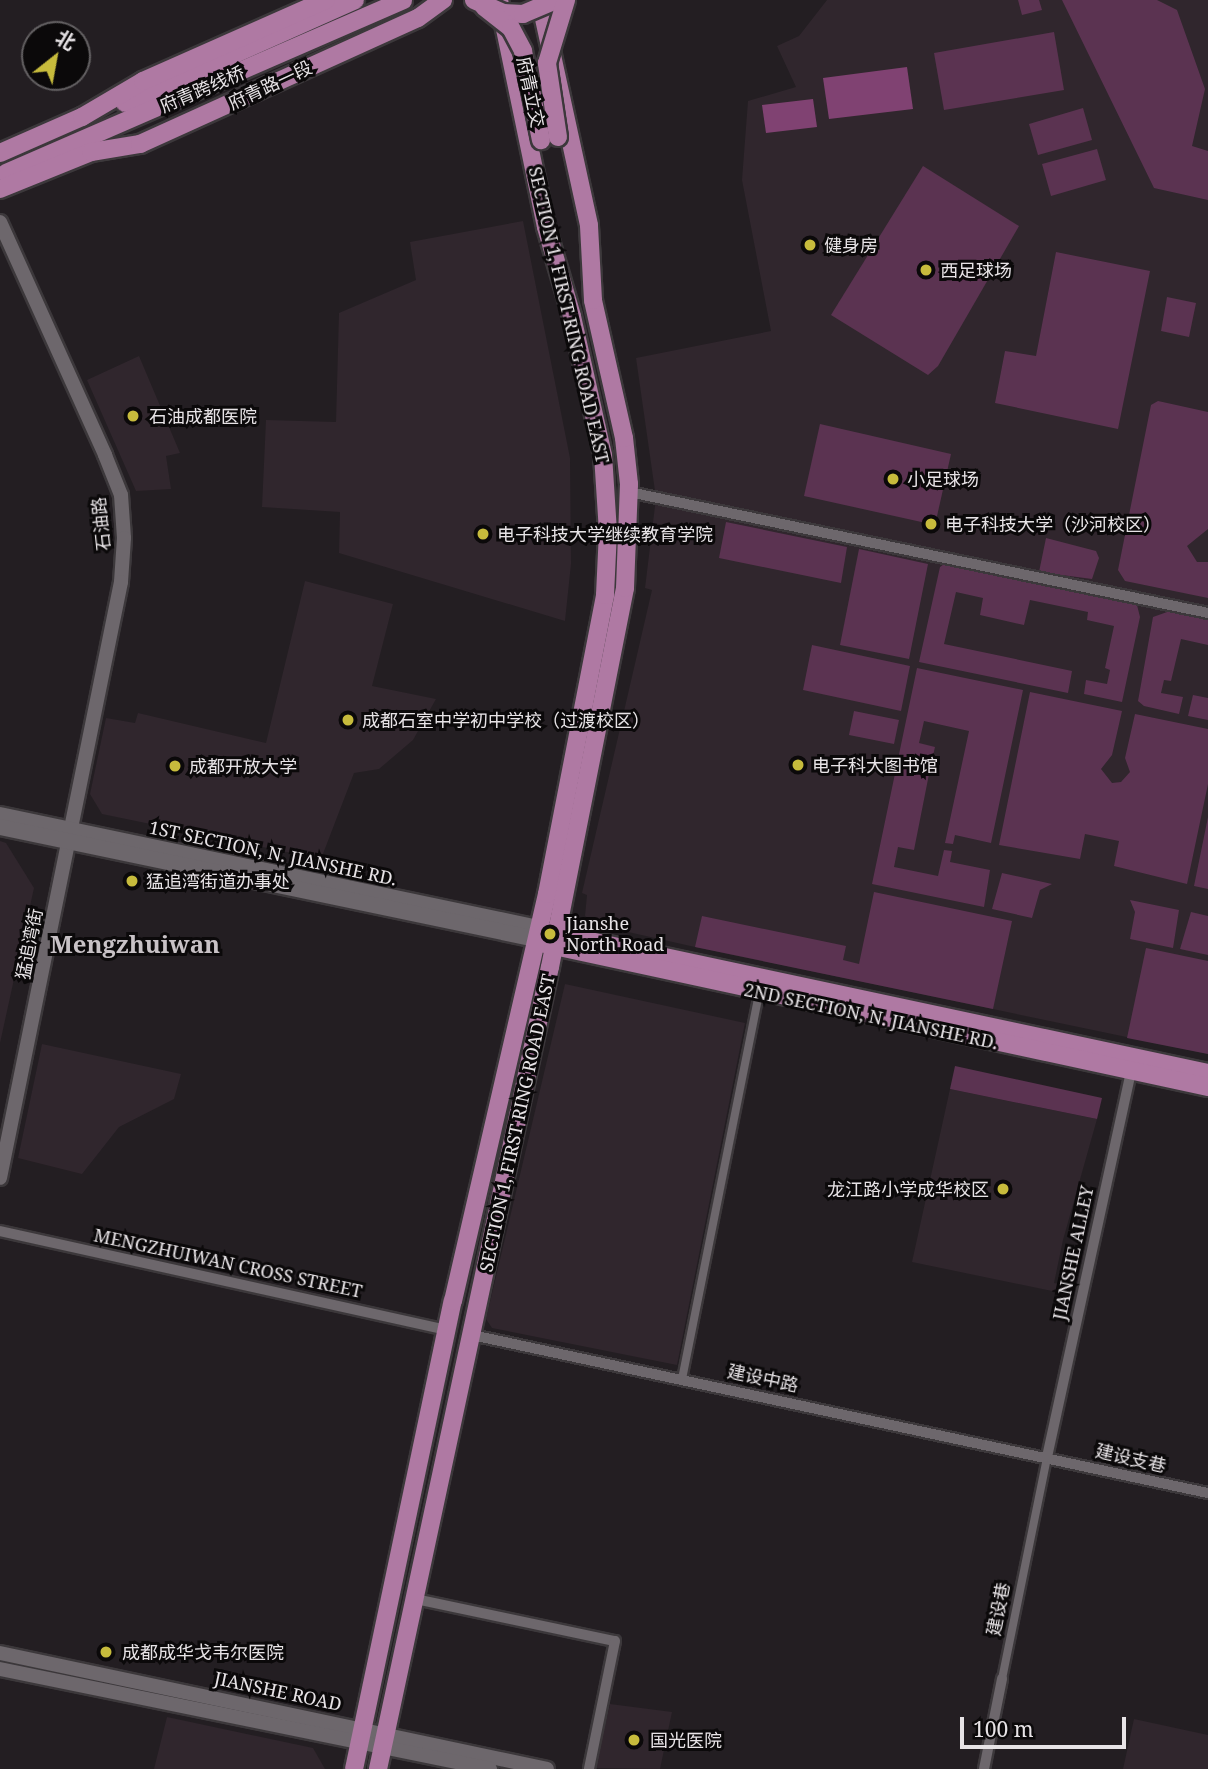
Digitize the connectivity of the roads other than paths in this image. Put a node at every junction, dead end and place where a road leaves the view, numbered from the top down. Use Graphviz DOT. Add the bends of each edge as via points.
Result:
graph roads {
  1 [pos="326,0"];
  2 [pos="355,0"];
  3 [pos="373,0"];
  4 [pos="403,0"];
  5 [pos="434,0"];
  6 [pos="443,0"];
  7 [pos="459,0"];
  8 [pos="544,0"];
  9 [pos="555,0"];
  10 [pos="566,0"];
  11 [pos="485,2"];
  12 [pos="296,6"];
  13 [pos="82,117"];
  14 [pos="550,139"];
  15 [pos="91,152"];
  16 [pos="0,153"];
  17 [pos="0,167"];
  18 [pos="0,176"];
  19 [pos="0,189"];
  20 [pos="0,222"];
  21 [pos="593,300"];
  22 [pos="572,317"];
  23 [pos="629,492"];
  24 [pos="1208,613"];
  25 [pos="0,815"];
  26 [pos="0,827"];
  27 [pos="69,836"];
  28 [pos="552,867"];
  29 [pos="570,871"];
  30 [pos="537,933"];
  31 [pos="555,941"];
  32 [pos="759,993"];
  33 [pos="1132,1064"];
  34 [pos="1208,1073"];
  35 [pos="1208,1087"];
  36 [pos="0,1178"];
  37 [pos="0,1231"];
  38 [pos="448,1330"];
  39 [pos="472,1335"];
  40 [pos="682,1379"];
  41 [pos="1047,1457"];
  42 [pos="1208,1493"];
  43 [pos="415,1599"];
  44 [pos="0,1653"];
  45 [pos="0,1669"];
  46 [pos="1002,1679"];
  47 [pos="361,1736"];
  48 [pos="384,1741"];
  49 [pos="354,1769"];
  50 [pos="378,1769"];
  51 [pos="490,1769"];
  52 [pos="547,1769"];
  53 [pos="589,1769"];
  54 [pos="984,1769"];
  1 -- 12 [label="main road"];
  2 -- 13 [label="main road" via="115,108"];
  3 -- 17 [label="main road, 府青跨线桥"];
  4 -- 18 [label="main road, 府青跨线桥"];
  5 -- 15 [label="main road, 府青路一段"];
  6 -- 15 [label="main road, 府青路一段" via="418,18 140,144"];
  7 -- 11 [label="main road, 府青立交, bridge"];
  8 -- 21 [label="main road, SECTION 1, FIRST RING ROAD EAST" via="543,14 589,225"];
  9 -- 11 [label="main road, 府青立交, bridge" via="523,14"];
  10 -- 14 [label="main road, bridge" via="547,63"];
  11 -- 14 [label="main road, 府青立交, bridge" via="511,28 523,51"];
  11 -- 22 [label="main road, SECTION 1, FIRST RING ROAD EAST"];
  12 -- 13 [label="main road" via="143,81"];
  13 -- 16 [label="main road"];
  14 -- 21 [label="main road"];
  14 -- 22 [label="main road, 府青立交"];
  15 -- 19 [label="main road, 府青路一段"];
  20 -- 27 [label="street, 石油路" via="121,495 121,582"];
  21 -- 23 [label="main road, SECTION 1, FIRST RING ROAD EAST" via="624,438"];
  22 -- 28 [label="main road, SECTION 1, FIRST RING ROAD EAST" via="603,455 608,532 605,595"];
  23 -- 24 [label="street"];
  23 -- 29 [label="main road, SECTION 1, FIRST RING ROAD EAST" via="620,630"];
  25 -- 27 [label="main road, 1ST SECTION, N. JIANSHE RD."];
  26 -- 27 [label="main road, 1ST SECTION, N. JIANSHE RD."];
  27 -- 30 [label="main road, 1ST SECTION, N. JIANSHE RD."];
  27 -- 36 [label="street, 猛追湾街"];
  28 -- 29 [label="main road"];
  28 -- 30 [label="main road, SECTION 1, FIRST RING ROAD EAST"];
  29 -- 31 [label="main road, SECTION 1, FIRST RING ROAD EAST"];
  30 -- 31 [label="main road, 2ND SECTION, N. JIANSHE RD."];
  30 -- 38 [label="main road, SECTION 1, FIRST RING ROAD EAST"];
  31 -- 32 [label="main road, 2ND SECTION, N. JIANSHE RD."];
  31 -- 33 [label="main road, 2ND SECTION, N. JIANSHE RD."];
  31 -- 39 [label="main road, SECTION 1, FIRST RING ROAD EAST"];
  32 -- 33 [label="main road, 2ND SECTION, N. JIANSHE RD."];
  32 -- 40 [label="street"];
  33 -- 34 [label="main road, 2ND SECTION, N. JIANSHE RD."];
  33 -- 35 [label="main road, 2ND SECTION, N. JIANSHE RD."];
  33 -- 41 [label="street, JIANSHE ALLEY"];
  37 -- 38 [label="street, MENGZHUIWAN CROSS STREET"];
  38 -- 47 [label="main road, SECTION 1, FIRST RING ROAD EAST"];
  39 -- 40 [label="street, 建设中路"];
  39 -- 43 [label="main road, SECTION 1, FIRST RING ROAD EAST"];
  40 -- 41 [label="street, 建设中路"];
  41 -- 42 [label="street, 建设支巷"];
  41 -- 46 [label="street, 建设巷"];
  43 -- 48 [label="main road, SECTION 1, FIRST RING ROAD EAST"];
  43 -- 53 [label="street" via="615,1641"];
  44 -- 47 [label="street, JIANSHE ROAD"];
  45 -- 47 [label="street, JIANSHE ROAD"];
  46 -- 54 [label="street, 建设巷"];
  47 -- 48 [label="street, JIANSHE ROAD"];
  47 -- 49 [label="main road, SECTION 1, FIRST RING ROAD EAST"];
  48 -- 50 [label="main road, SECTION 1, FIRST RING ROAD EAST"];
  48 -- 51 [label="street, JIANSHE ROAD"];
  48 -- 52 [label="street, JIANSHE ROAD"];
}
